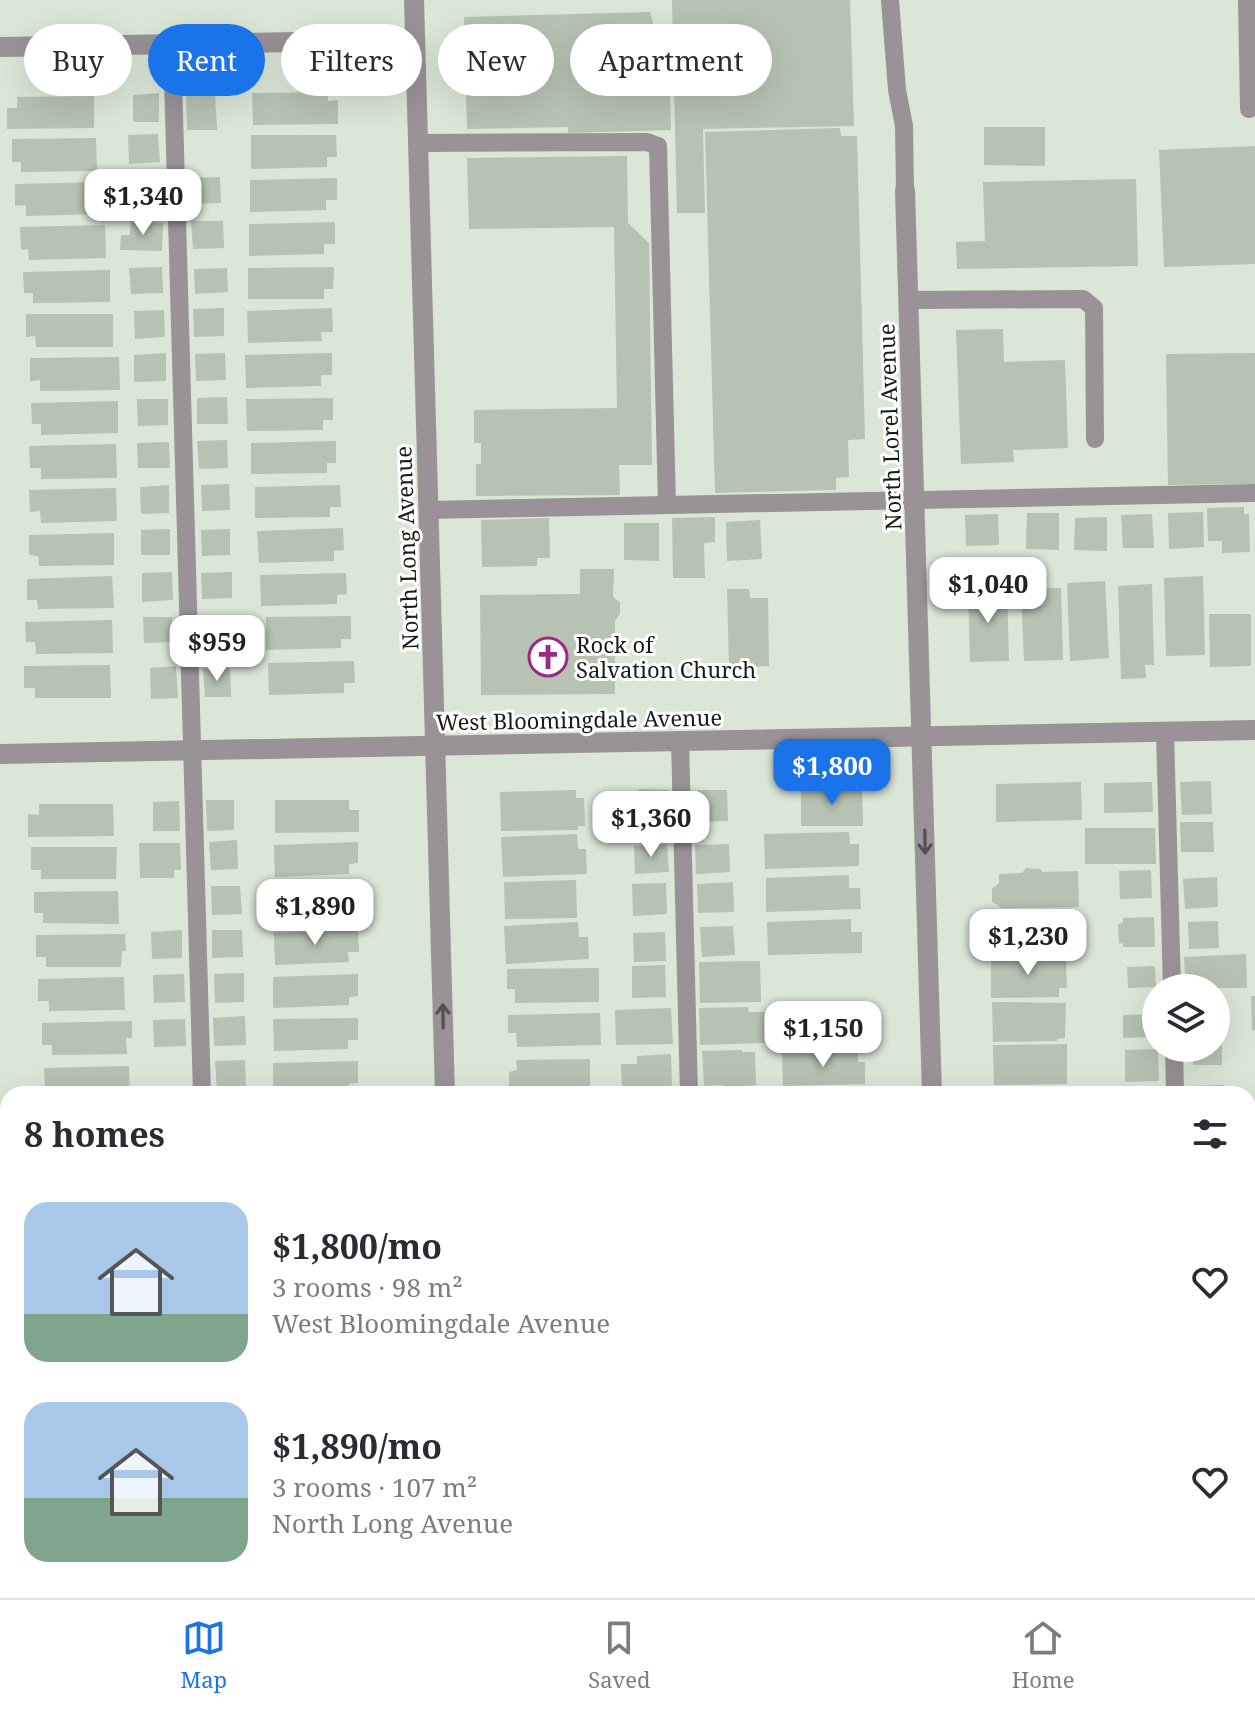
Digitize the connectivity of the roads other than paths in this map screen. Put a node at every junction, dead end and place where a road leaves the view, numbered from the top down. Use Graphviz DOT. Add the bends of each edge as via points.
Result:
graph roads {
  1 [pos="414,0"];
  2 [pos="890,0"];
  3 [pos="1247,0"];
  4 [pos="415,24"];
  5 [pos="148,44"];
  6 [pos="0,47"];
  7 [pos="173,96"];
  8 [pos="417,96"];
  9 [pos="1249,109"];
  10 [pos="418,143"];
  11 [pos="905,190"];
  12 [pos="908,300"];
  13 [pos="1095,439"];
  14 [pos="1255,493"];
  15 [pos="915,500"];
  16 [pos="667,505"];
  17 [pos="429,510"];
  18 [pos="1255,730"];
  19 [pos="1165,732"];
  20 [pos="923,736"];
  21 [pos="680,741"];
  22 [pos="436,745"];
  23 [pos="192,750"];
  24 [pos="0,754"];
  25 [pos="1172,974"];
  26 [pos="1174,1062"];
  27 [pos="202,1086"];
  28 [pos="445,1086"];
  29 [pos="689,1086"];
  30 [pos="932,1086"];
  31 [pos="1175,1086"];
  1 -- 4 [label="street, North Long Avenue"];
  2 -- 11 [label="lane" via="904,126"];
  3 -- 9 [label="lane"];
  5 -- 6 [label="street"];
  7 -- 23 [label="lane"];
  8 -- 10 [label="street, North Long Avenue"];
  10 -- 16 [label="lane" via="658,146"];
  10 -- 17 [label="street, North Long Avenue"];
  11 -- 12 [label="street, North Lorel Avenue"];
  12 -- 13 [label="lane" via="1091,303"];
  12 -- 15 [label="street, North Lorel Avenue"];
  14 -- 15 [label="lane"];
  15 -- 16 [label="lane"];
  15 -- 20 [label="street, North Lorel Avenue"];
  16 -- 17 [label="lane"];
  17 -- 22 [label="street, North Long Avenue"];
  18 -- 19 [label="street, West Bloomingdale Avenue"];
  19 -- 20 [label="street, West Bloomingdale Avenue"];
  19 -- 25 [label="lane"];
  20 -- 21 [label="street, West Bloomingdale Avenue"];
  20 -- 30 [label="street, North Lorel Avenue, one-way"];
  21 -- 22 [label="street, West Bloomingdale Avenue"];
  21 -- 29 [label="lane"];
  22 -- 23 [label="street, West Bloomingdale Avenue"];
  28 -- 22 [label="street, North Long Avenue, one-way"];
  23 -- 24 [label="street, West Bloomingdale Avenue"];
  23 -- 27 [label="lane"];
  26 -- 31 [label="lane"];
}
